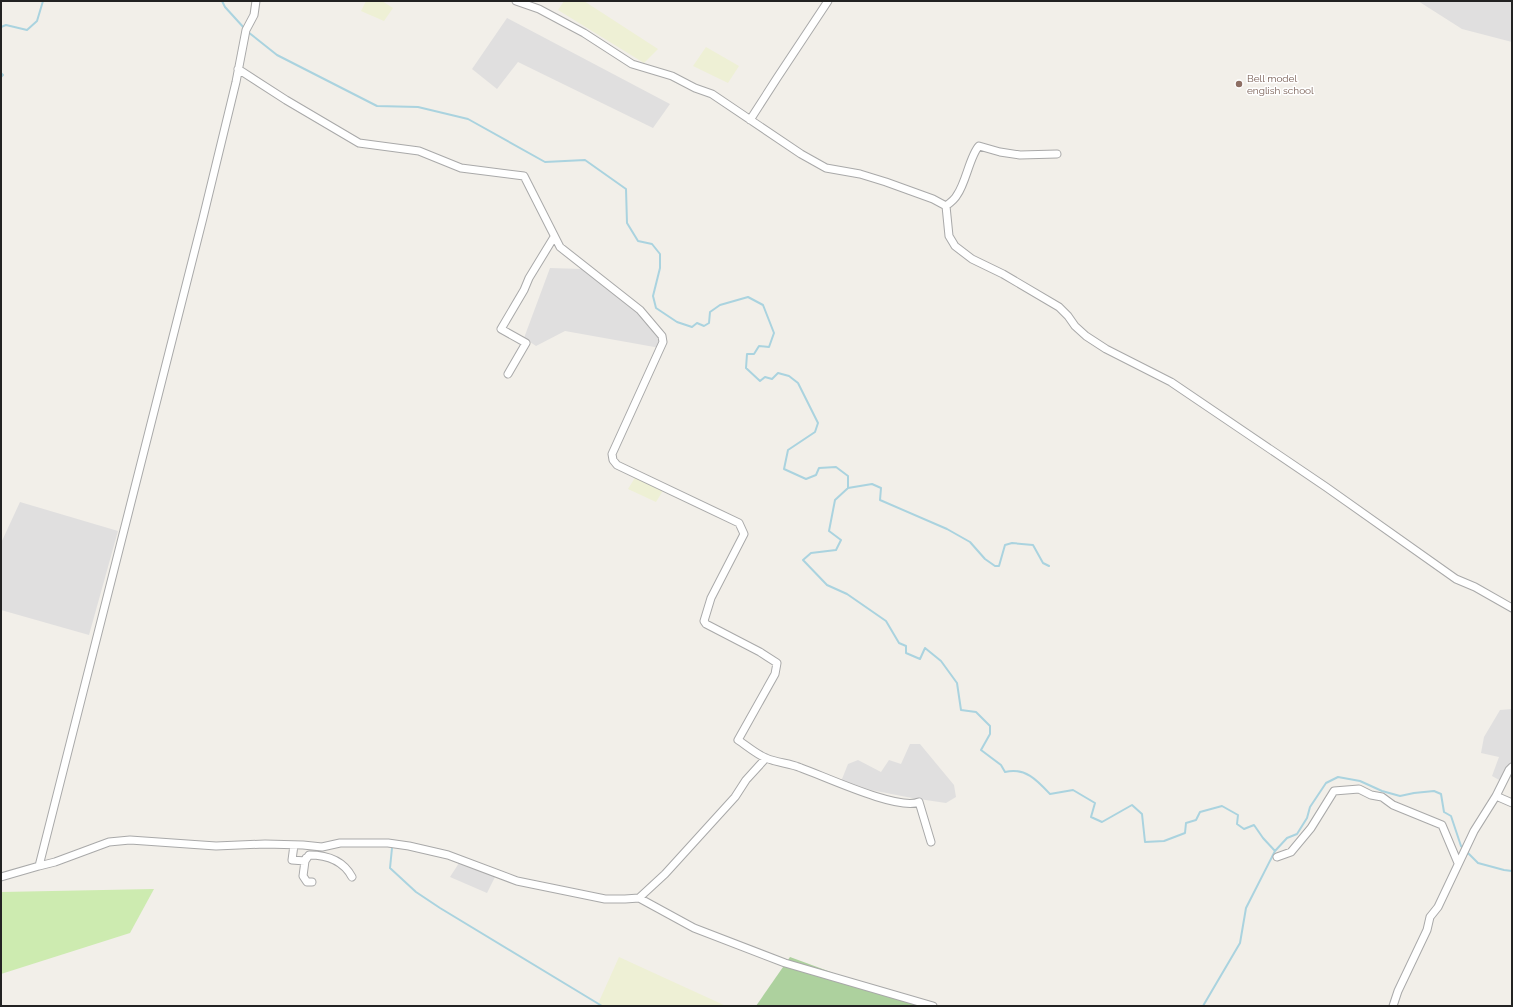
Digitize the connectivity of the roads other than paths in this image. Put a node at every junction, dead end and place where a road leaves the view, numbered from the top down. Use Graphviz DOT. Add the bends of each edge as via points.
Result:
graph roads {
  1 [pos="256,1"];
  2 [pos="516,1"];
  3 [pos="828,1"];
  4 [pos="238,68"];
  5 [pos="750,120"];
  6 [pos="1057,154"];
  7 [pos="946,206"];
  8 [pos="554,237"];
  9 [pos="508,374"];
  10 [pos="1512,608"];
  11 [pos="766,758"];
  12 [pos="1512,767"];
  13 [pos="1496,796"];
  14 [pos="1512,803"];
  15 [pos="931,842"];
  16 [pos="294,845"];
  17 [pos="308,846"];
  18 [pos="1277,857"];
  19 [pos="305,861"];
  20 [pos="1458,863"];
  21 [pos="39,866"];
  22 [pos="1,877"];
  23 [pos="352,877"];
  24 [pos="312,882"];
  25 [pos="639,898"];
  26 [pos="933,1006"];
  27 [pos="1393,1006"];
  1 -- 4 [label="street" via="254,14 246,30"];
  2 -- 5 [label="street" via="540,9 632,64 672,76 712,94"];
  3 -- 5 [label="street"];
  4 -- 8 [label="street" via="360,144 419,151 461,168 524,176"];
  4 -- 21 [label="street" via="203,218"];
  5 -- 7 [label="street" via="826,168 886,182"];
  6 -- 7 [label="street" via="1000,152 979,146 958,195"];
  7 -- 10 [label="street" via="949,236 955,246 972,259 1009,277 1059,307 1086,336 1171,382 1456,579"];
  8 -- 9 [label="street" via="501,329 526,343"];
  8 -- 11 [label="street" via="560,247 640,310 662,336 663,342 612,454 613,460 630,472 709,508 739,523 743,528 744,534 711,598 704,621 777,662 775,674 738,740"];
  11 -- 15 [label="street" via="799,767 871,795 906,804 913,805 919,802"];
  11 -- 25 [label="street" via="735,797"];
  12 -- 13 [label="street" via="1508,770"];
  13 -- 14 [label="street"];
  13 -- 20 [label="street"];
  16 -- 17 [label="street"];
  16 -- 19 [label="street" via="292,860"];
  16 -- 21 [label="street" via="216,846 130,840 109,842"];
  17 -- 19 [label="street"];
  17 -- 25 [label="street" via="322,848 340,843 409,846 448,855 517,881 605,899"];
  18 -- 20 [label="street" via="1291,852 1311,828 1334,791 1359,789 1442,825"];
  19 -- 23 [label="street" via="309,855 331,858 344,865"];
  19 -- 24 [label="street" via="303,876 307,882"];
  20 -- 27 [label="street" via="1438,907 1430,917 1427,930"];
  21 -- 22 [label="street"];
  25 -- 26 [label="street" via="694,928 785,963"];
}
